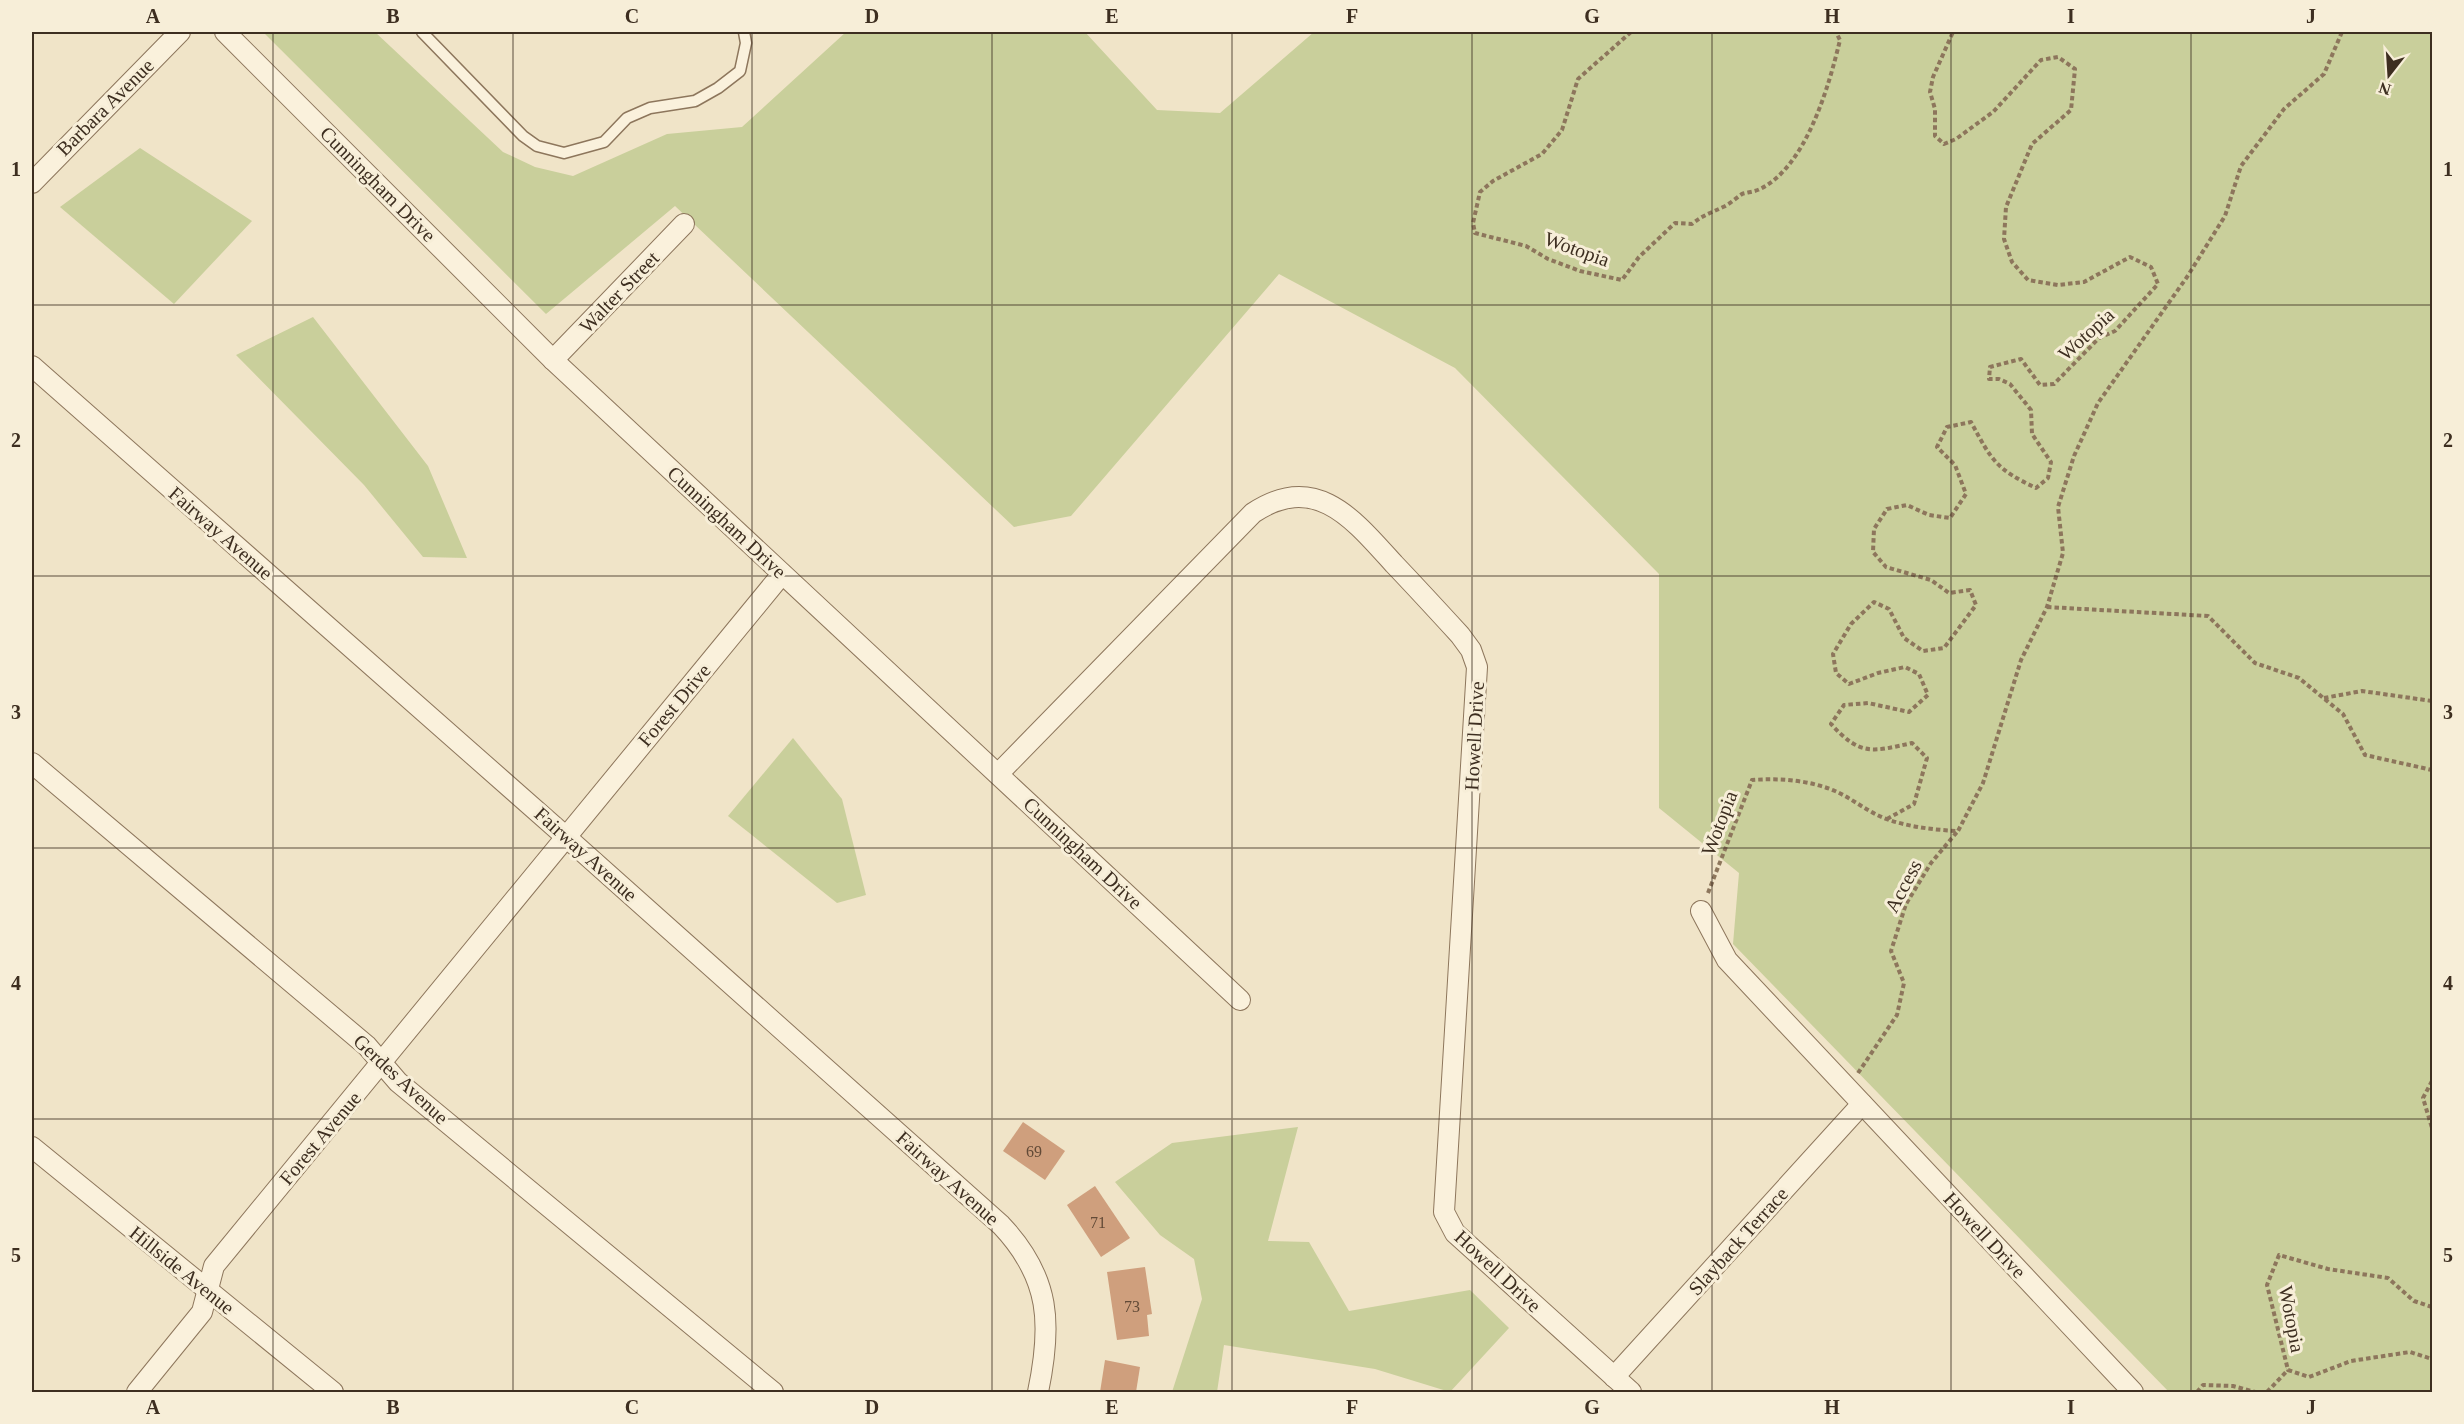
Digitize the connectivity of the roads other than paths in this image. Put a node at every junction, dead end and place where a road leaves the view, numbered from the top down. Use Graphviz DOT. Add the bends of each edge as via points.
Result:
graph roads {
  1 [pos="180,32"];
  2 [pos="225,32"];
  3 [pos="422,32"];
  4 [pos="744,32"];
  5 [pos="32,183"];
  6 [pos="684,224"];
  7 [pos="554,360"];
  8 [pos="32,366"];
  9 [pos="782,574"];
  10 [pos="32,763"];
  11 [pos="998,774"];
  12 [pos="565,836"];
  13 [pos="1701,911"];
  14 [pos="1240,1000"];
  15 [pos="382,1063"];
  16 [pos="1862,1104"];
  17 [pos="32,1147"];
  18 [pos="208,1291"];
  19 [pos="1614,1377"];
  20 [pos="137,1392"];
  21 [pos="333,1392"];
  22 [pos="773,1392"];
  23 [pos="1038,1392"];
  24 [pos="1631,1392"];
  25 [pos="2133,1392"];
  1 -- 5 [label="street, Barbara Avenue"];
  2 -- 7 [label="street, Cunningham Drive"];
  3 -- 4 [label="lane" via="523,136 537,146 564,153 604,142 627,118 650,108 695,101 718,88 740,71 746,43"];
  6 -- 7 [label="street, Walter Street"];
  7 -- 9 [label="street, Cunningham Drive"];
  8 -- 12 [label="street, Fairway Avenue"];
  9 -- 11 [label="street, Cunningham Drive"];
  9 -- 12 [label="street, Forest Drive"];
  10 -- 15 [label="street, Gerdes Avenue" via="367,1046"];
  11 -- 14 [label="street, Cunningham Drive"];
  11 -- 19 [label="street, Howell Drive" via="1253,513 1275,501 1300,497 1328,503 1353,519 1460,635 1477,667 1444,1212 1455,1233"];
  12 -- 15 [label="street, Forest Avenue"];
  12 -- 23 [label="street, Fairway Avenue" via="1014,1239 1034,1271 1045,1306 1047,1342"];
  13 -- 16 [label="street, Howell Drive" via="1727,960"];
  15 -- 18 [label="street, Forest Avenue" via="214,1266"];
  15 -- 22 [label="street, Gerdes Avenue" via="398,1082"];
  16 -- 19 [label="street, Slayback Terrace"];
  16 -- 25 [label="street, Howell Drive"];
  17 -- 18 [label="street, Hillside Avenue"];
  18 -- 20 [label="street, Forest Avenue" via="202,1312"];
  18 -- 21 [label="street, Hillside Avenue"];
  19 -- 24 [label="street, Howell Drive"];
}
